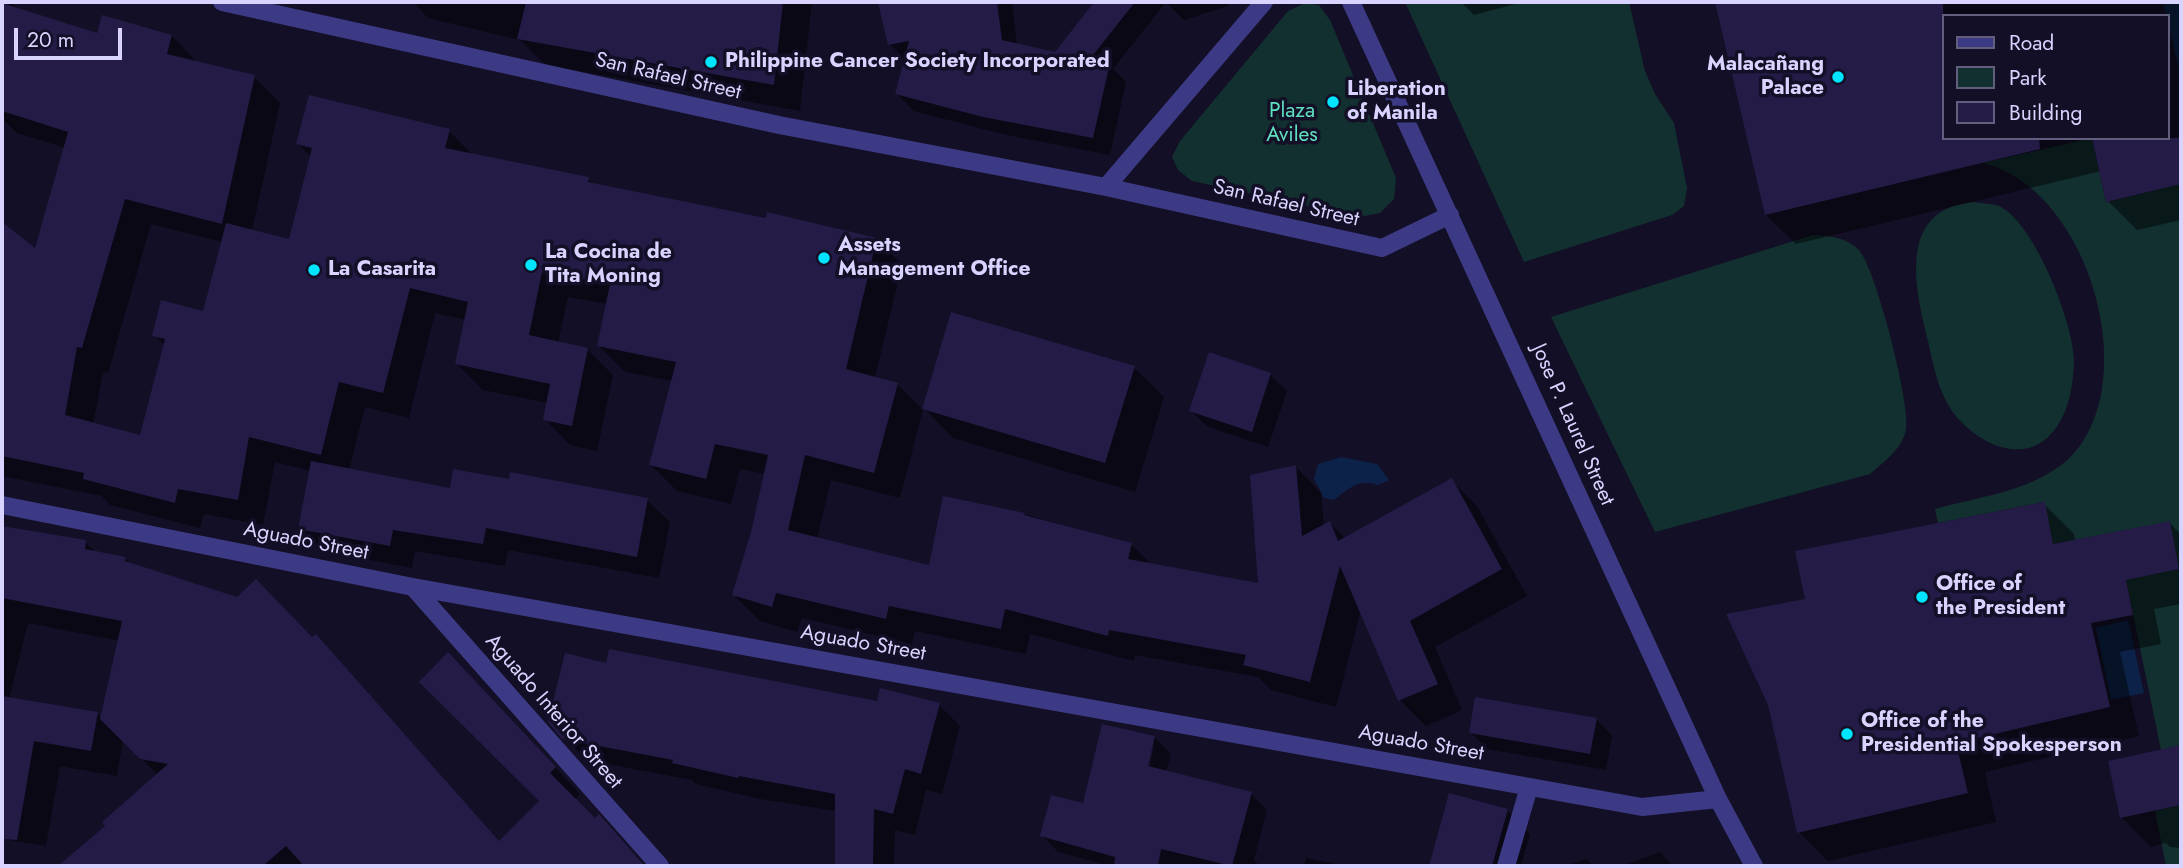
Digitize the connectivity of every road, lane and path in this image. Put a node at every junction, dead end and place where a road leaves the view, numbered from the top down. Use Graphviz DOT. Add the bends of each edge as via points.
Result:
graph roads {
  1 [pos="222,2"];
  2 [pos="1264,2"];
  3 [pos="1351,2"];
  4 [pos="1106,187"];
  5 [pos="1450,215"];
  6 [pos="2,505"];
  7 [pos="413,587"];
  8 [pos="1529,786"];
  9 [pos="1718,799"];
  10 [pos="660,866"];
  11 [pos="1506,866"];
  12 [pos="1754,866"];
  1 -- 4 [label="street, San Rafael Street" via="779,125"];
  2 -- 4 [label="street"];
  3 -- 5 [label="street, Jose P. Laurel Street"];
  4 -- 5 [label="street, San Rafael Street" via="1382,248"];
  5 -- 9 [label="street, Jose P. Laurel Street"];
  6 -- 7 [label="street, Aguado Street"];
  7 -- 8 [label="street, Aguado Street"];
  7 -- 10 [label="street, Aguado Interior Street"];
  8 -- 9 [label="street, Aguado Street" via="1642,807"];
  8 -- 11 [label="street"];
  9 -- 12 [label="street, Jose P. Laurel Street"];
}
